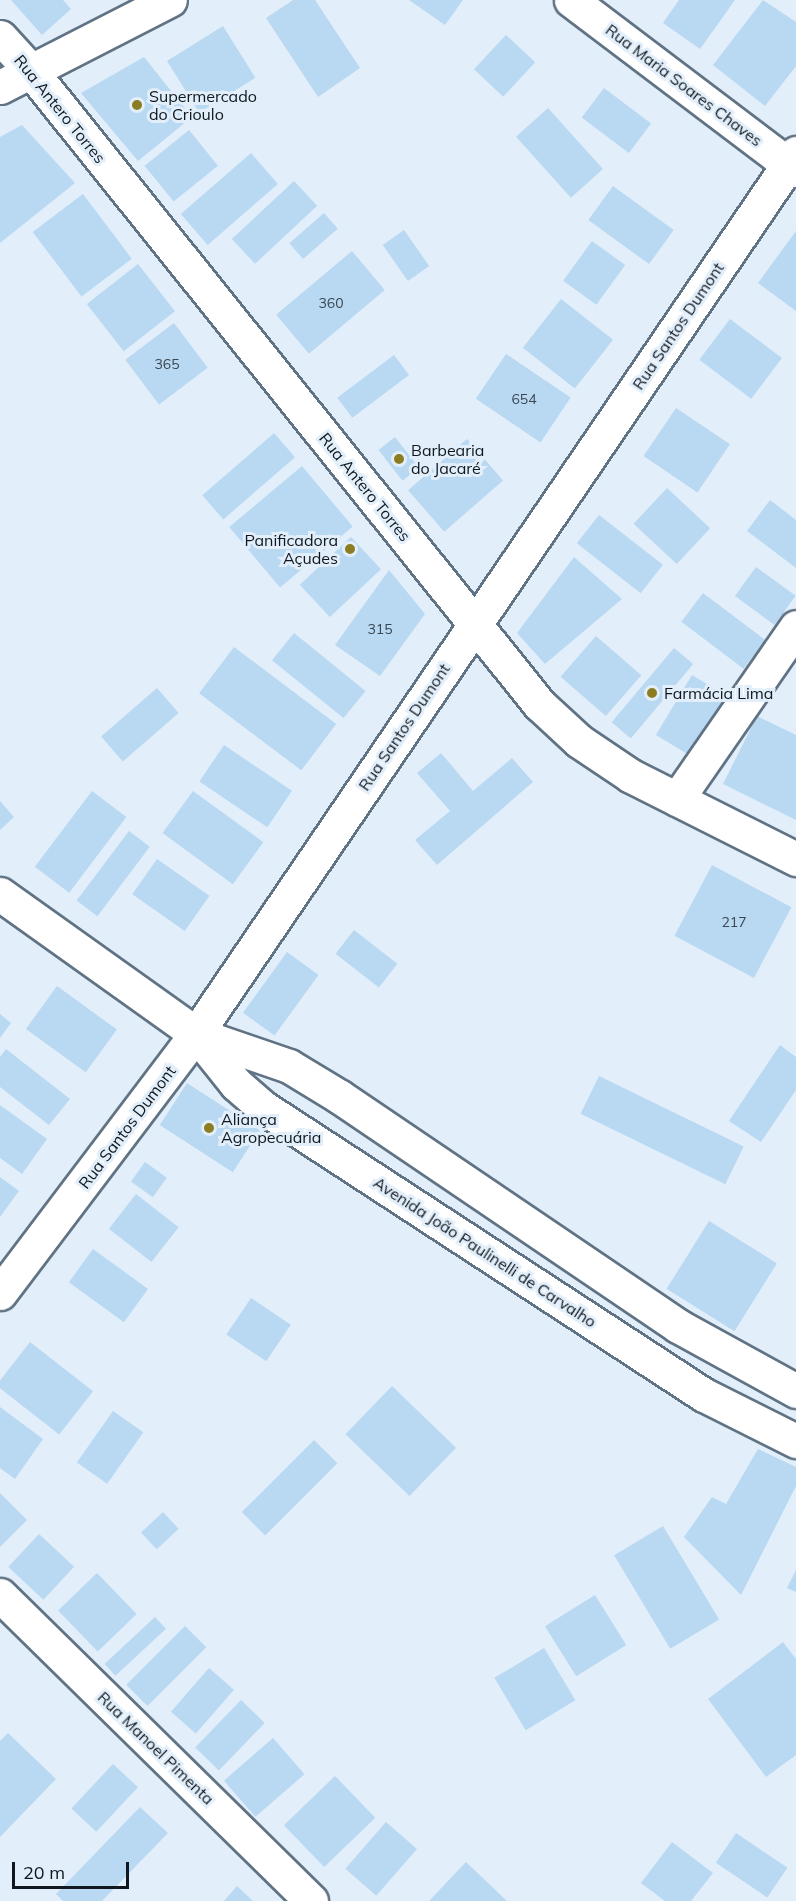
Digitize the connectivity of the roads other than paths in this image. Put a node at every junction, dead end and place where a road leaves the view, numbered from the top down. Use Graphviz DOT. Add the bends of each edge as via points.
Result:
graph roads {
  1 [pos="170,0"];
  2 [pos="572,0"];
  3 [pos="0,37"];
  4 [pos="31,71"];
  5 [pos="0,87"];
  6 [pos="793,162"];
  7 [pos="474,624"];
  8 [pos="796,627"];
  9 [pos="677,799"];
  10 [pos="796,859"];
  11 [pos="0,894"];
  12 [pos="195,1036"];
  13 [pos="0,1293"];
  14 [pos="796,1391"];
  15 [pos="796,1441"];
  16 [pos="0,1595"];
  17 [pos="311,1901"];
  1 -- 4 [label="street"];
  2 -- 6 [label="street, Rua Maria Soares Chaves"];
  3 -- 4 [label="street, Rua Antero Torres"];
  4 -- 5 [label="street"];
  4 -- 7 [label="street, Rua Antero Torres"];
  6 -- 7 [label="street, Rua Santos Dumont"];
  7 -- 9 [label="street, Rua Antero Torres" via="539,704 579,741"];
  7 -- 12 [label="street, Rua Santos Dumont"];
  8 -- 9 [label="street"];
  9 -- 10 [label="street, Rua Antero Torres"];
  11 -- 12 [label="street, Avenida João Paulinelli de Carvalho"];
  12 -- 13 [label="street, Rua Santos Dumont"];
  12 -- 14 [label="street, Avenida João Paulinelli de Carvalho" via="289,1066 340,1096 678,1326"];
  12 -- 15 [label="street, Avenida João Paulinelli de Carvalho" via="236,1084 264,1108 704,1395"];
  16 -- 17 [label="street, Rua Manoel Pimenta"];
}
